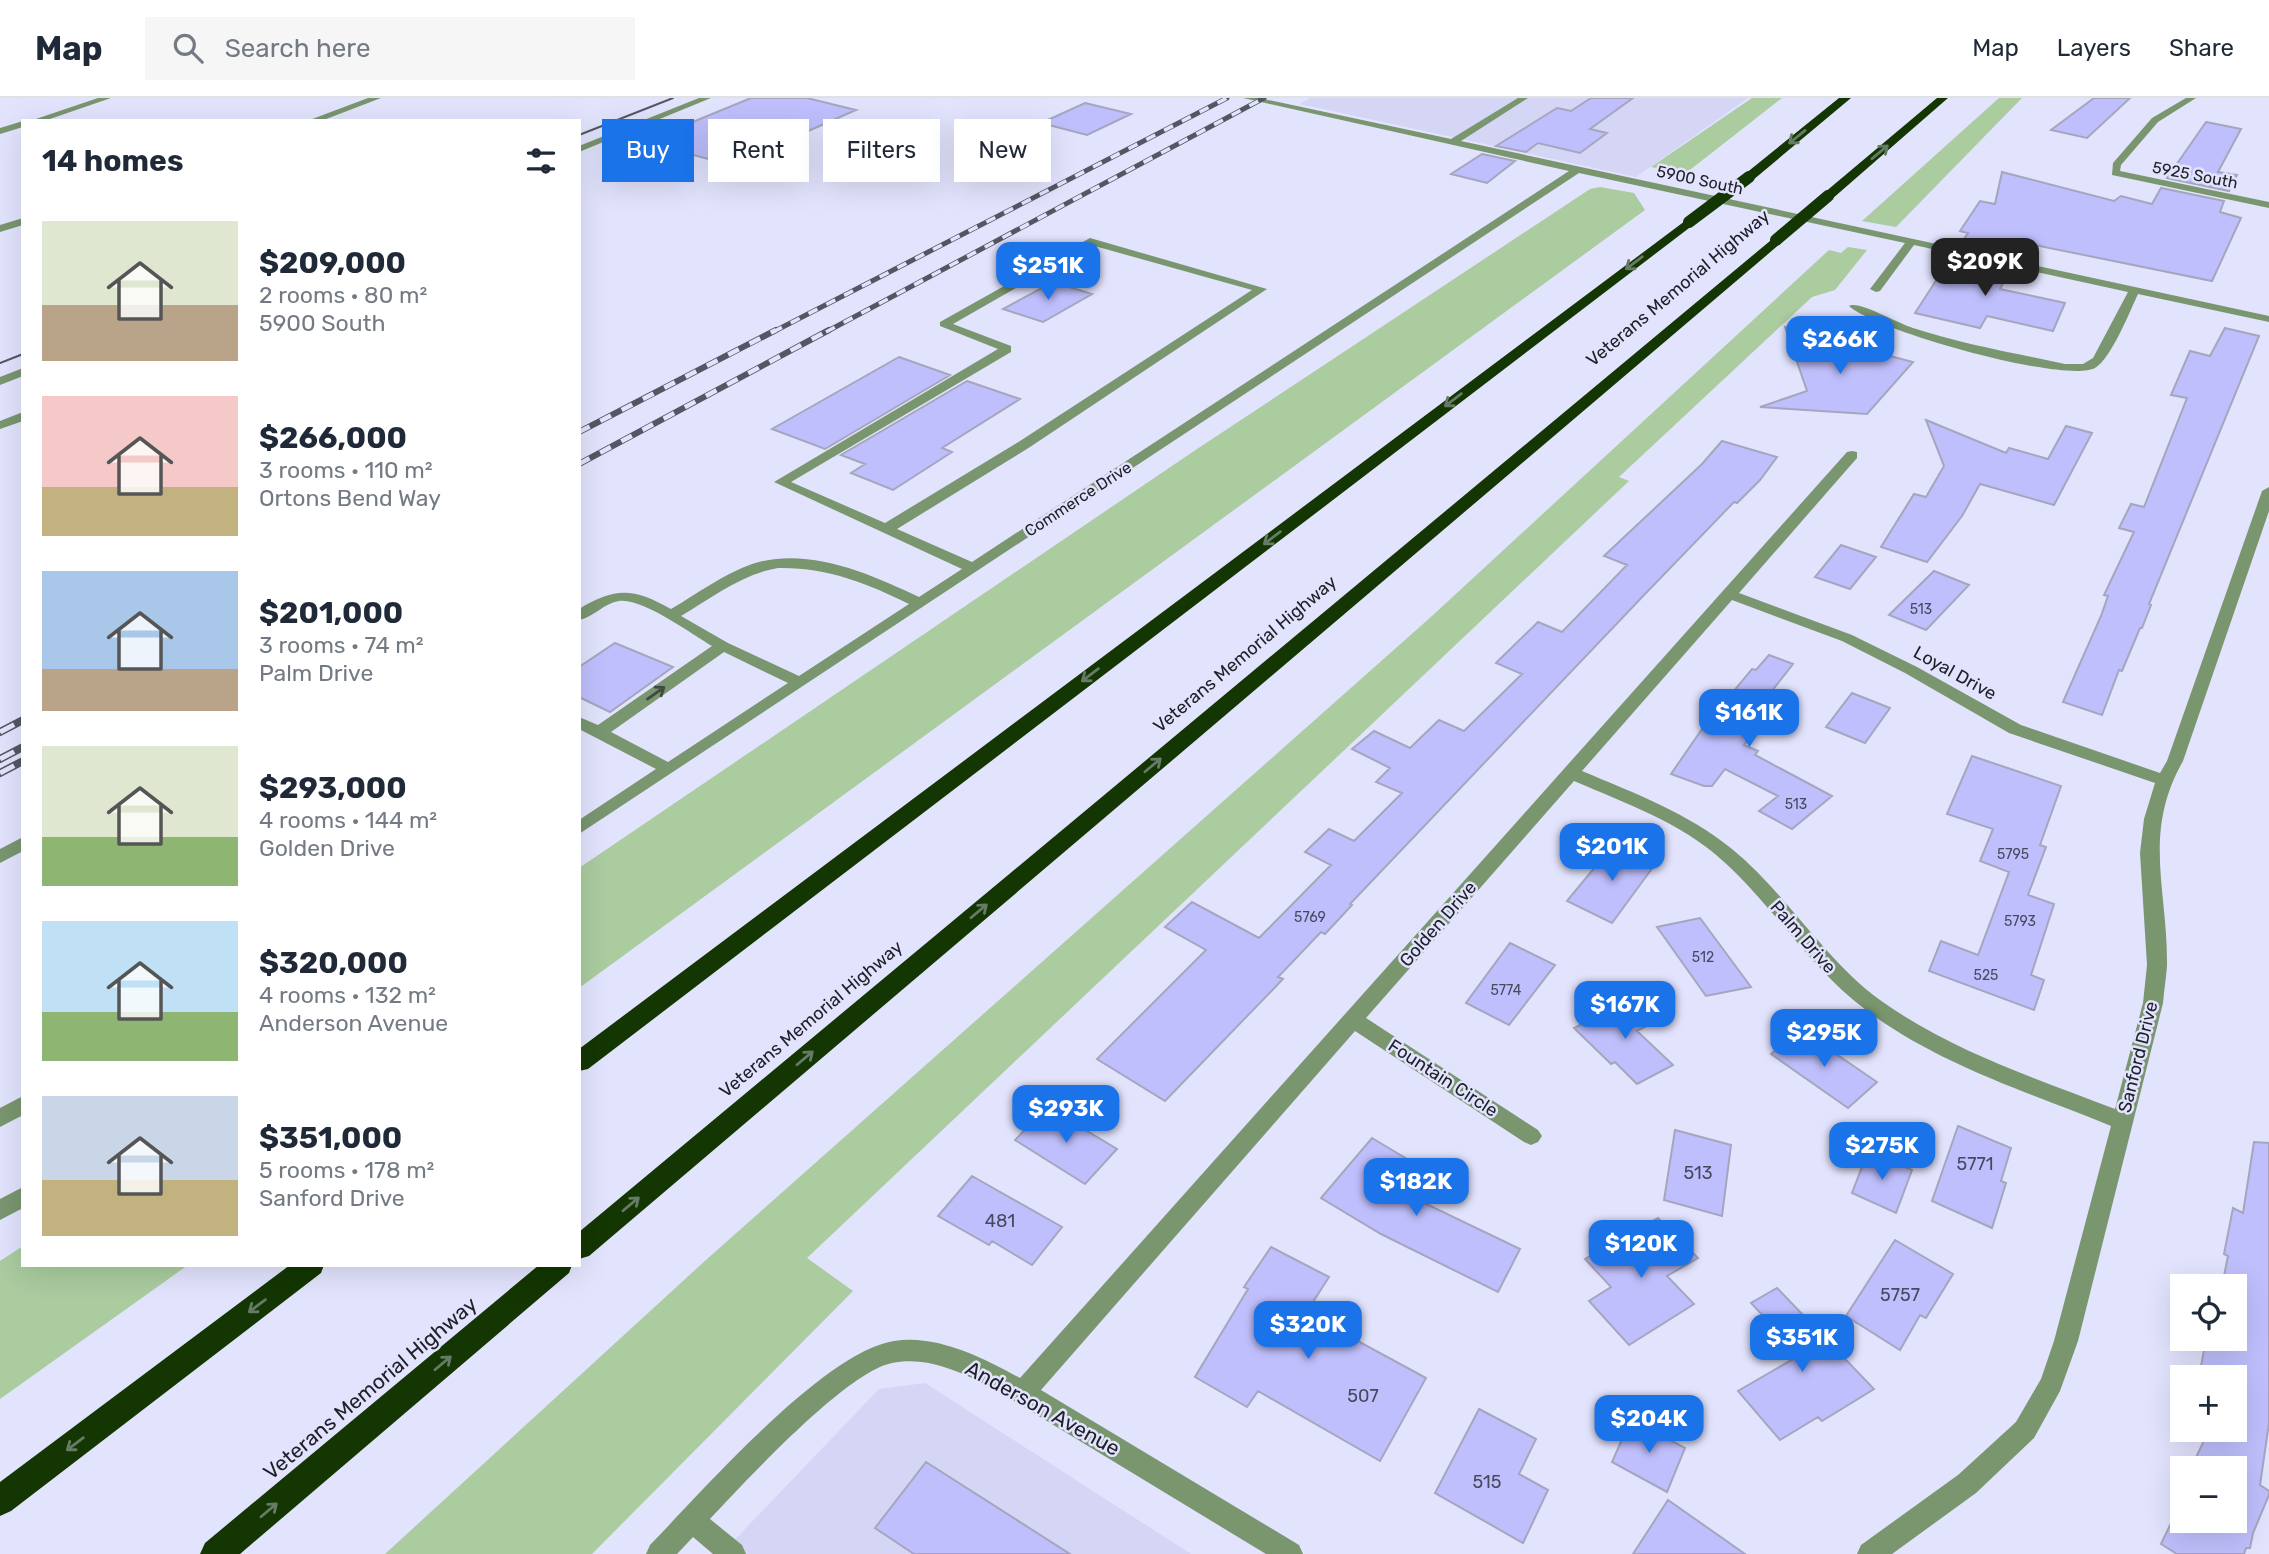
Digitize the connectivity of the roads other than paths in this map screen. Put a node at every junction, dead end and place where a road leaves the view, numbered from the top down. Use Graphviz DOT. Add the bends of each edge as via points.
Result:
graph roads {
  1 [pos="107,98"];
  2 [pos="377,98"];
  3 [pos="707,98"];
  4 [pos="1247,98"];
  5 [pos="1524,98"];
  6 [pos="1846,98"];
  7 [pos="1943,98"];
  8 [pos="2192,98"];
  9 [pos="40,119"];
  10 [pos="317,119"];
  11 [pos="21,125"];
  12 [pos="0,131"];
  13 [pos="1453,142"];
  14 [pos="581,148"];
  15 [pos="1577,170"];
  16 [pos="2269,205"];
  17 [pos="0,215"];
  18 [pos="21,222"];
  19 [pos="0,229"];
  20 [pos="1911,242"];
  21 [pos="1877,289"];
  22 [pos="2135,290"];
  23 [pos="1855,306"];
  24 [pos="2269,319"];
  25 [pos="21,373"];
  26 [pos="0,381"];
  27 [pos="21,417"];
  28 [pos="0,425"];
  29 [pos="1852,455"];
  30 [pos="2269,491"];
  31 [pos="887,529"];
  32 [pos="973,568"];
  33 [pos="1729,594"];
  34 [pos="919,603"];
  35 [pos="581,615"];
  36 [pos="672,615"];
  37 [pos="723,646"];
  38 [pos="800,682"];
  39 [pos="581,723"];
  40 [pos="600,732"];
  41 [pos="669,769"];
  42 [pos="1571,773"];
  43 [pos="2164,780"];
  44 [pos="581,827"];
  45 [pos="21,844"];
  46 [pos="0,857"];
  47 [pos="1354,1020"];
  48 [pos="581,1060"];
  49 [pos="21,1105"];
  50 [pos="0,1119"];
  51 [pos="2122,1121"];
  52 [pos="1531,1136"];
  53 [pos="21,1197"];
  54 [pos="0,1211"];
  55 [pos="581,1246"];
  56 [pos="308,1267"];
  57 [pos="557,1267"];
  58 [pos="1023,1392"];
  59 [pos="0,1501"];
  60 [pos="692,1520"];
  61 [pos="216,1554"];
  62 [pos="659,1554"];
  63 [pos="733,1554"];
  64 [pos="1290,1554"];
  65 [pos="1870,1554"];
  1 -- 9 [label="street"];
  2 -- 10 [label="street"];
  3 -- 14 [label="street"];
  4 -- 13 [label="street, 5900 South"];
  5 -- 13 [label="street"];
  6 -- 48 [label="highway, one-way, bridge" via="1749,177"];
  55 -- 7 [label="highway, Veterans Memorial Highway, one-way, bridge"];
  8 -- 16 [label="street, 5925 South" via="2151,123 2115,173"];
  11 -- 12 [label="street"];
  13 -- 15 [label="street, 5900 South"];
  15 -- 20 [label="street, 5900 South"];
  15 -- 32 [label="street, Commerce Drive"];
  17 -- 18 [label="street"];
  18 -- 19 [label="street"];
  20 -- 21 [label="street"];
  20 -- 22 [label="street, 5900 South"];
  22 -- 23 [label="street" via="2098,360 2081,369 1908,331"];
  22 -- 24 [label="street, 5900 South"];
  25 -- 26 [label="street"];
  27 -- 28 [label="street"];
  29 -- 33 [label="street, Golden Drive"];
  30 -- 43 [label="street, Sanford Drive" via="2175,761"];
  31 -- 31 [label="street" via="781,482 1007,349 944,324 1090,241 1261,289"];
  31 -- 32 [label="street"];
  32 -- 34 [label="street, Commerce Drive"];
  33 -- 42 [label="street, Golden Drive"];
  33 -- 43 [label="street, Loyal Drive" via="1847,638 2015,729"];
  34 -- 36 [label="street" via="839,571 779,564 755,568"];
  34 -- 38 [label="street, Commerce Drive"];
  35 -- 36 [label="street" via="623,595"];
  36 -- 37 [label="street"];
  37 -- 38 [label="street"];
  40 -- 37 [label="street, one-way"];
  38 -- 41 [label="street, Commerce Drive"];
  39 -- 40 [label="street"];
  40 -- 41 [label="street"];
  41 -- 44 [label="street, Commerce Drive"];
  42 -- 47 [label="street, Golden Drive"];
  42 -- 51 [label="street, Palm Drive" via="1697,833 1723,851 1842,981 1916,1032 1964,1057"];
  43 -- 51 [label="street, Sanford Drive" via="2149,853 2157,965 2153,1003"];
  45 -- 46 [label="street"];
  47 -- 52 [label="street, Fountain Circle"];
  47 -- 58 [label="street, Golden Drive"];
  49 -- 50 [label="street"];
  51 -- 65 [label="street, Sanford Drive" via="2066,1341 2052,1383 2025,1430 1967,1484"];
  53 -- 54 [label="street"];
  56 -- 59 [label="highway, one-way"];
  61 -- 57 [label="highway, Veterans Memorial Highway, one-way"];
  58 -- 60 [label="street, Anderson Avenue" via="983,1370 918,1351 890,1352 860,1363 825,1389"];
  58 -- 64 [label="street, Anderson Avenue"];
  60 -- 62 [label="street, Anderson Avenue"];
  60 -- 63 [label="street"];
}
